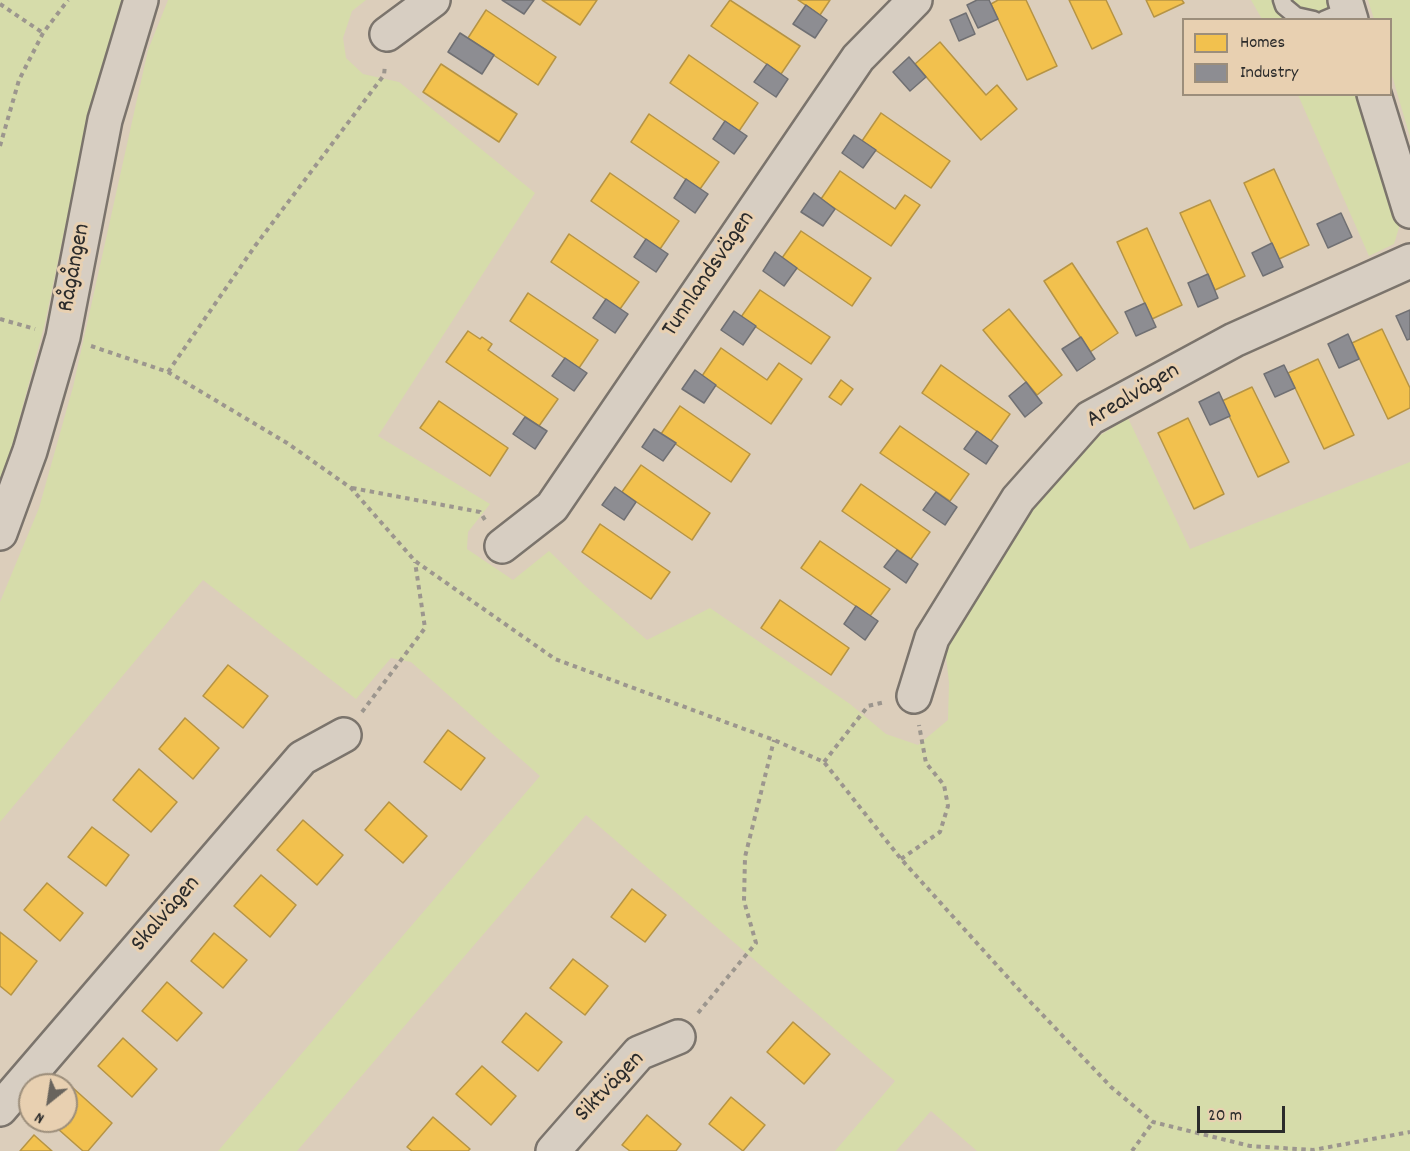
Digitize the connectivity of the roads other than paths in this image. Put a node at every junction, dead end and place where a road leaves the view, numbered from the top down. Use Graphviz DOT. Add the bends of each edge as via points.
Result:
graph roads {
  1 [pos="141,0"];
  2 [pos="434,0"];
  3 [pos="915,0"];
  4 [pos="1282,0"];
  5 [pos="1305,18"];
  6 [pos="387,34"];
  7 [pos="1375,96"];
  8 [pos="1410,211"];
  9 [pos="1410,261"];
  10 [pos="0,533"];
  11 [pos="502,546"];
  12 [pos="914,696"];
  13 [pos="344,735"];
  14 [pos="678,1037"];
  15 [pos="0,1109"];
  16 [pos="553,1151"];
  1 -- 10 [label="street, Rågången" via="105,120 63,337 30,451"];
  2 -- 6 [label="street"];
  3 -- 11 [label="street, Tunnlandsvägen" via="858,58 552,507"];
  4 -- 5 [label="lane" via="1296,16"];
  7 -- 8 [label="street"];
  9 -- 12 [label="street, Arealvägen" via="1234,340 1090,418 1018,499 932,638"];
  13 -- 15 [label="street, Skalvägen" via="302,758"];
  14 -- 16 [label="street, Siktvägen" via="639,1053"];
}
